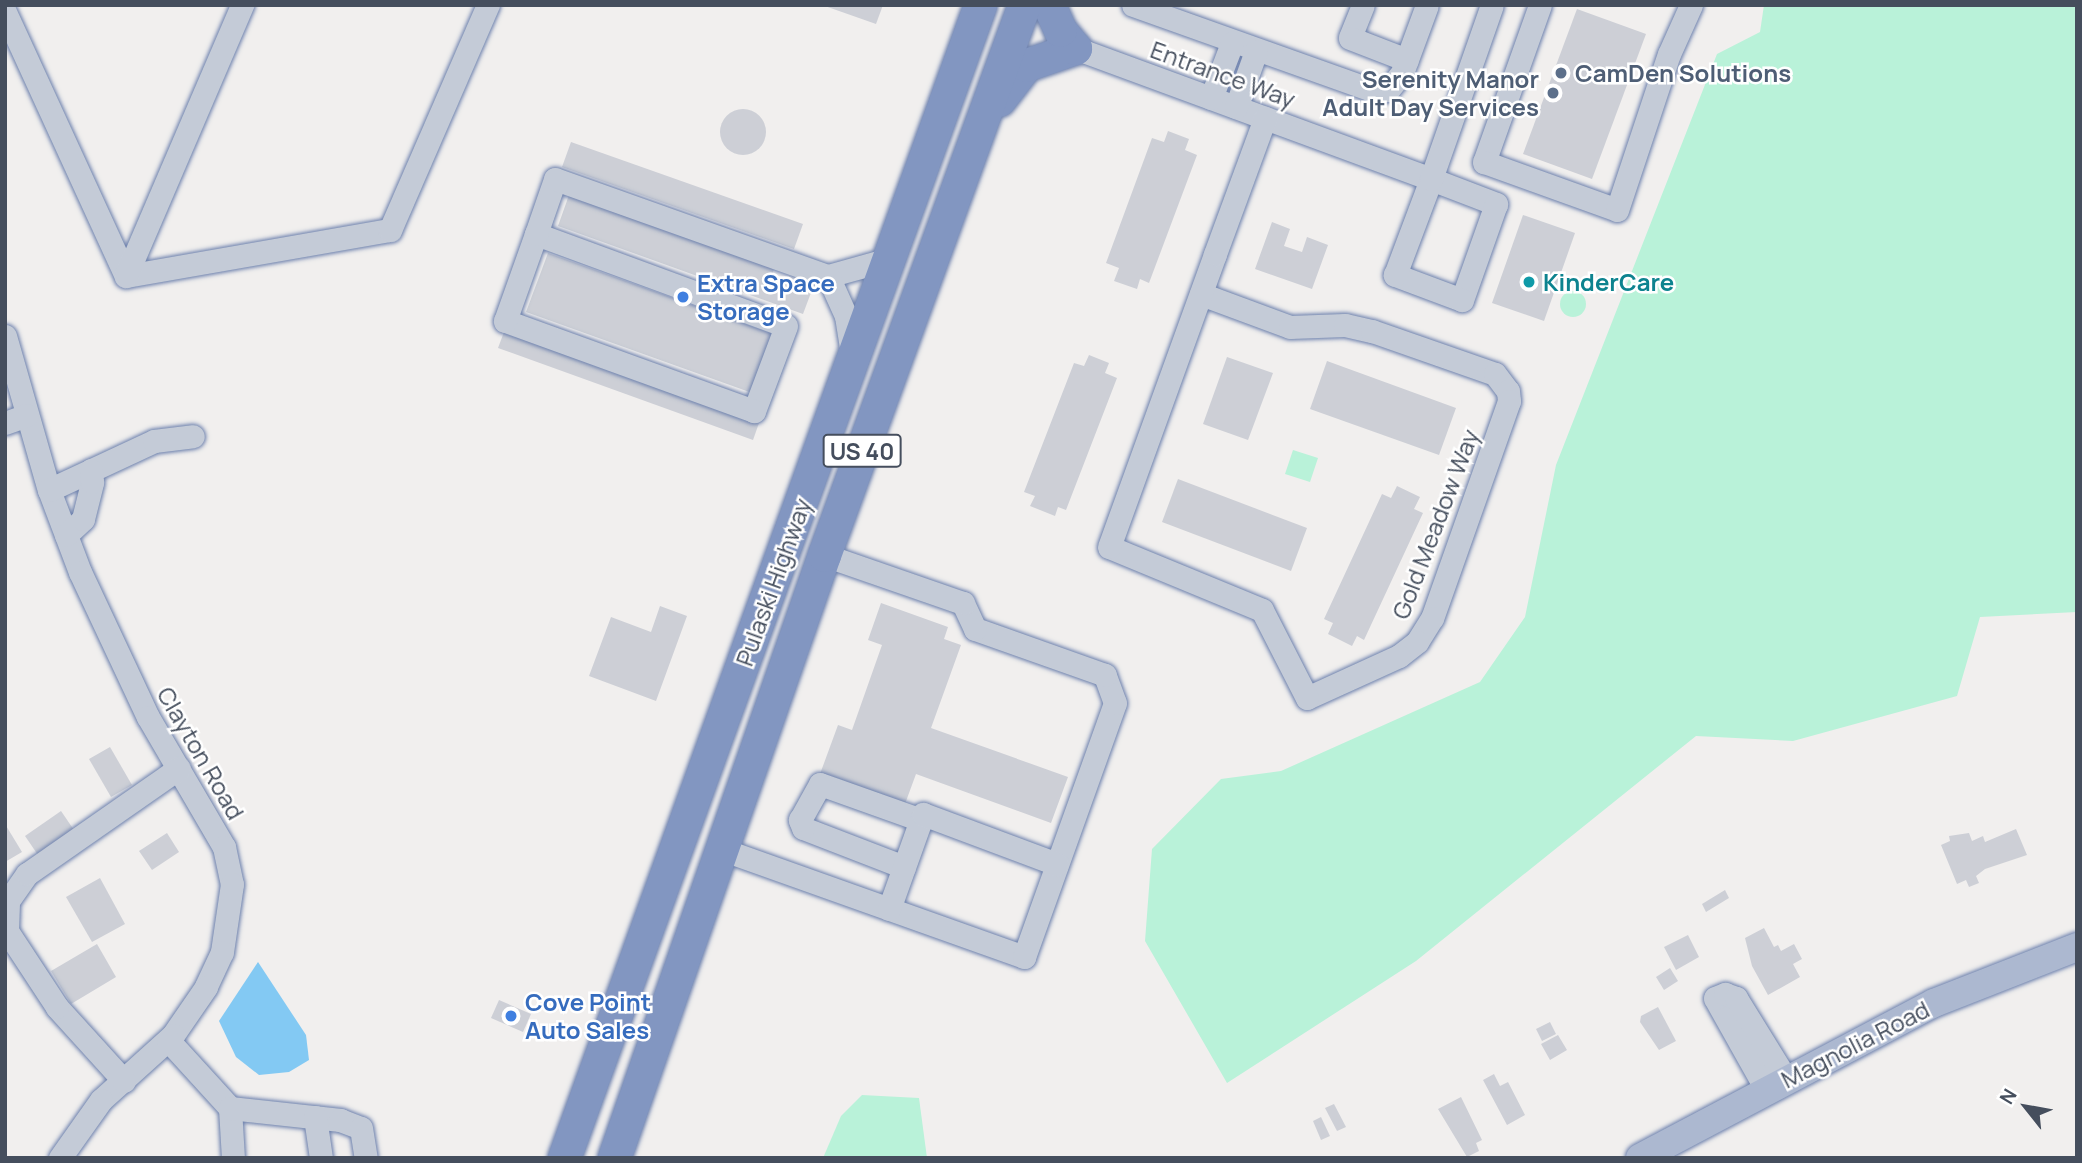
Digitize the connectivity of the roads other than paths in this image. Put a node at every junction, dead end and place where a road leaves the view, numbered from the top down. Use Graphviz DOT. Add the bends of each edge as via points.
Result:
graph roads {
  1 [pos="242,5"];
  2 [pos="488,5"];
  3 [pos="980,5"];
  4 [pos="1024,5"];
  5 [pos="1049,5"];
  6 [pos="1133,5"];
  7 [pos="1363,5"];
  8 [pos="1426,5"];
  9 [pos="1492,5"];
  10 [pos="1540,5"];
  11 [pos="1691,5"];
  12 [pos="5,12"];
  13 [pos="1169,12"];
  14 [pos="1232,43"];
  15 [pos="1075,48"];
  16 [pos="1256,51"];
  17 [pos="1407,60"];
  18 [pos="1211,98"];
  19 [pos="1237,107"];
  20 [pos="1265,118"];
  21 [pos="982,124"];
  22 [pos="1431,179"];
  23 [pos="536,234"];
  24 [pos="888,259"];
  25 [pos="126,276"];
  26 [pos="828,276"];
  27 [pos="1201,294"];
  28 [pos="5,336"];
  29 [pos="853,358"];
  30 [pos="27,415"];
  31 [pos="5,423"];
  32 [pos="193,436"];
  33 [pos="91,470"];
  34 [pos="49,490"];
  35 [pos="66,536"];
  36 [pos="824,555"];
  37 [pos="180,768"];
  38 [pos="921,820"];
  39 [pos="721,849"];
  40 [pos="1057,864"];
  41 [pos="904,867"];
  42 [pos="889,909"];
  43 [pos="2077,947"];
  44 [pos="168,1040"];
  45 [pos="124,1081"];
  46 [pos="230,1108"];
  47 [pos="315,1117"];
  48 [pos="60,1158"];
  49 [pos="233,1158"];
  50 [pos="321,1158"];
  51 [pos="366,1158"];
  52 [pos="564,1158"];
  53 [pos="614,1158"];
  54 [pos="1641,1158"];
  1 -- 25 [label="street"];
  2 -- 25 [label="street" via="390,230"];
  3 -- 24 [label="highway, Pulaski Highway / US 40"];
  4 -- 21 [label="highway, Pulaski Highway / US 40"];
  5 -- 15 [label="highway" via="1060,30"];
  6 -- 13 [label="street"];
  7 -- 17 [label="street" via="1350,38"];
  8 -- 17 [label="street"];
  9 -- 22 [label="street"];
  10 -- 11 [label="street" via="1484,162 1617,210 1669,54"];
  12 -- 25 [label="street"];
  13 -- 14 [label="street"];
  14 -- 16 [label="street"];
  14 -- 18 [label="street"];
  15 -- 18 [label="street, Entrance Way"];
  15 -- 21 [label="highway" via="1026,65"];
  16 -- 17 [label="street" via="1375,91 1395,84"];
  16 -- 19 [label="street"];
  18 -- 19 [label="street, Entrance Way"];
  19 -- 20 [label="street, Entrance Way"];
  20 -- 22 [label="street, Entrance Way"];
  20 -- 27 [label="street, Gold Meadow Way"];
  21 -- 36 [label="highway, Pulaski Highway / US 40"];
  22 -- 22 [label="street, Entrance Way" via="1395,275 1462,300 1496,204"];
  23 -- 23 [label="street" via="505,321 754,411 786,326"];
  23 -- 26 [label="street" via="555,179"];
  24 -- 26 [label="street"];
  24 -- 29 [label="highway, Pulaski Highway / US 40"];
  26 -- 29 [label="street" via="846,316"];
  27 -- 27 [label="street, Gold Meadow Way" via="1109,547 1252,602 1269,621 1307,698 1399,656 1417,642 1432,618 1509,401 1508,391 1495,374 1371,331 1345,325 1290,327"];
  28 -- 30 [label="street, Clayton Road"];
  29 -- 52 [label="highway, Pulaski Highway / US 40"];
  30 -- 31 [label="street"];
  30 -- 34 [label="street, Clayton Road"];
  32 -- 33 [label="street" via="154,441"];
  33 -- 34 [label="street"];
  33 -- 35 [label="street" via="83,519"];
  34 -- 35 [label="street, Clayton Road"];
  35 -- 37 [label="street, Clayton Road" via="148,717"];
  36 -- 39 [label="highway, Pulaski Highway / US 40"];
  36 -- 40 [label="street" via="963,603 975,629 1105,674 1115,703"];
  37 -- 44 [label="street, Clayton Road" via="224,847 232,884 222,952 206,987"];
  37 -- 45 [label="street" via="27,874 8,901 7,931 57,1007"];
  38 -- 40 [label="street" via="923,814"];
  38 -- 41 [label="street"];
  38 -- 41 [label="street" via="820,784 800,820 803,828"];
  39 -- 42 [label="street"];
  39 -- 53 [label="highway, Pulaski Highway / US 40"];
  40 -- 42 [label="street" via="1024,957"];
  41 -- 42 [label="street"];
  43 -- 54 [label="main road, Magnolia Road" via="1934,1003"];
  44 -- 45 [label="street, Clayton Road"];
  44 -- 46 [label="street"];
  45 -- 48 [label="street, Clayton Road" via="75,1130"];
  46 -- 47 [label="street"];
  46 -- 49 [label="street"];
  47 -- 50 [label="street"];
  47 -- 51 [label="street" via="361,1128"];
}
